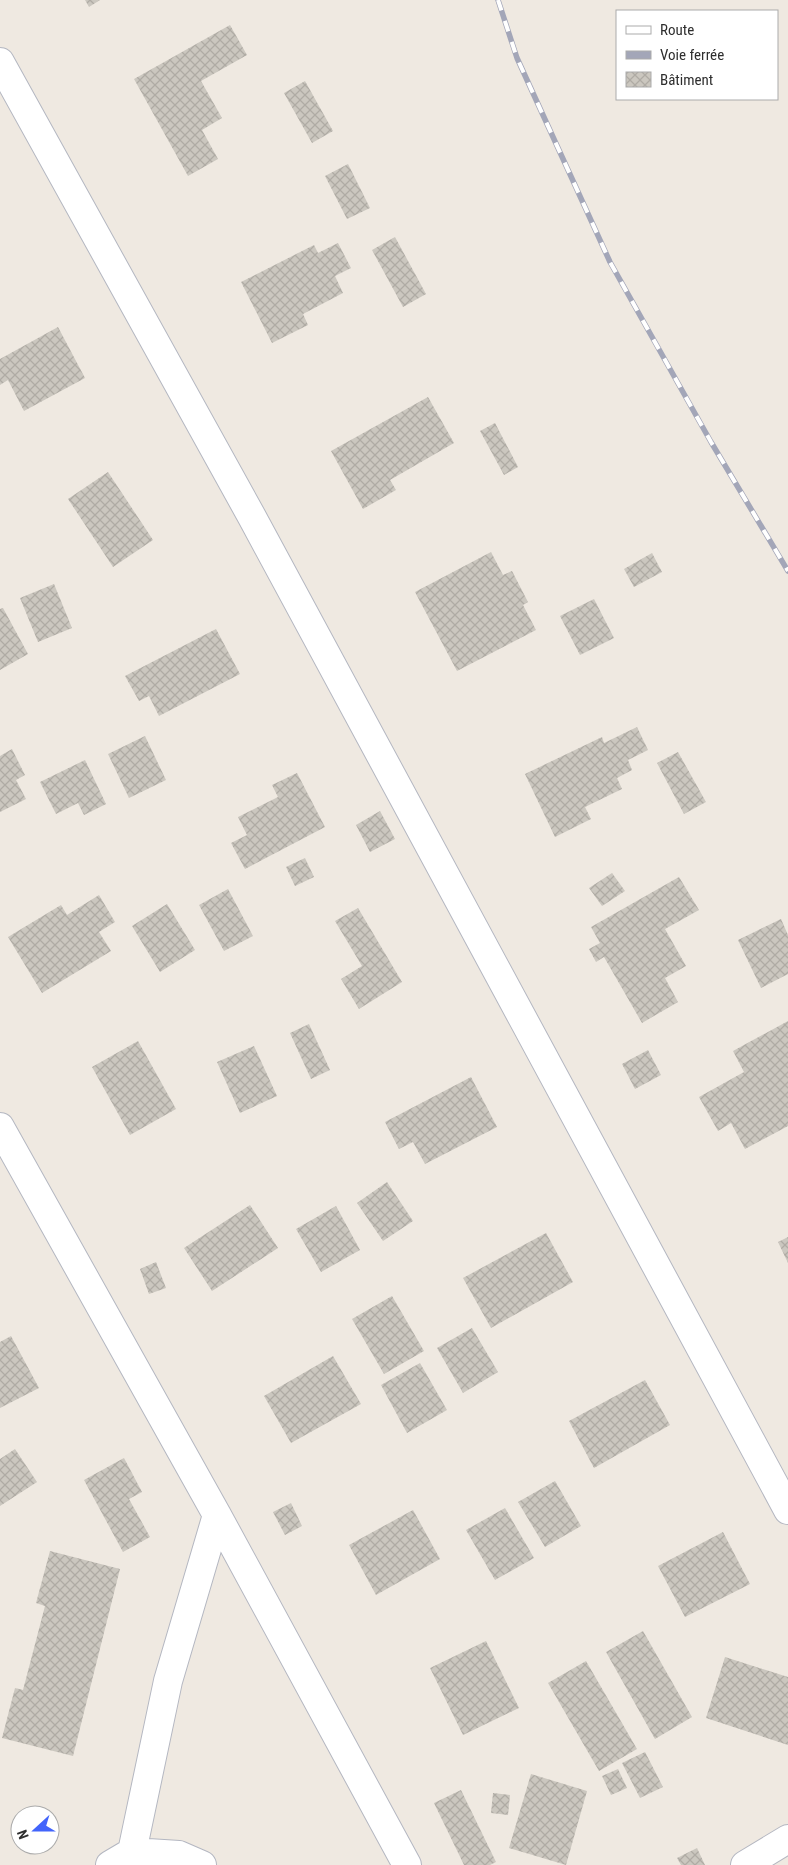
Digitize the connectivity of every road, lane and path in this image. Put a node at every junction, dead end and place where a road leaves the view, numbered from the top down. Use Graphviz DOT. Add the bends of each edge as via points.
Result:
graph roads {
  1 [pos="0,62"];
  2 [pos="0,1126"];
  3 [pos="788,1510"];
  4 [pos="217,1515"];
  5 [pos="788,1839"];
  6 [pos="121,1858"];
  7 [pos="202,1865"];
  8 [pos="407,1865"];
  9 [pos="745,1865"];
  1 -- 3 [label="street" via="252,517"];
  2 -- 4 [label="street"];
  4 -- 6 [label="street"];
  4 -- 8 [label="street"];
  5 -- 9 [label="street"];
  6 -- 7 [label="street" via="179,1855"];
}
